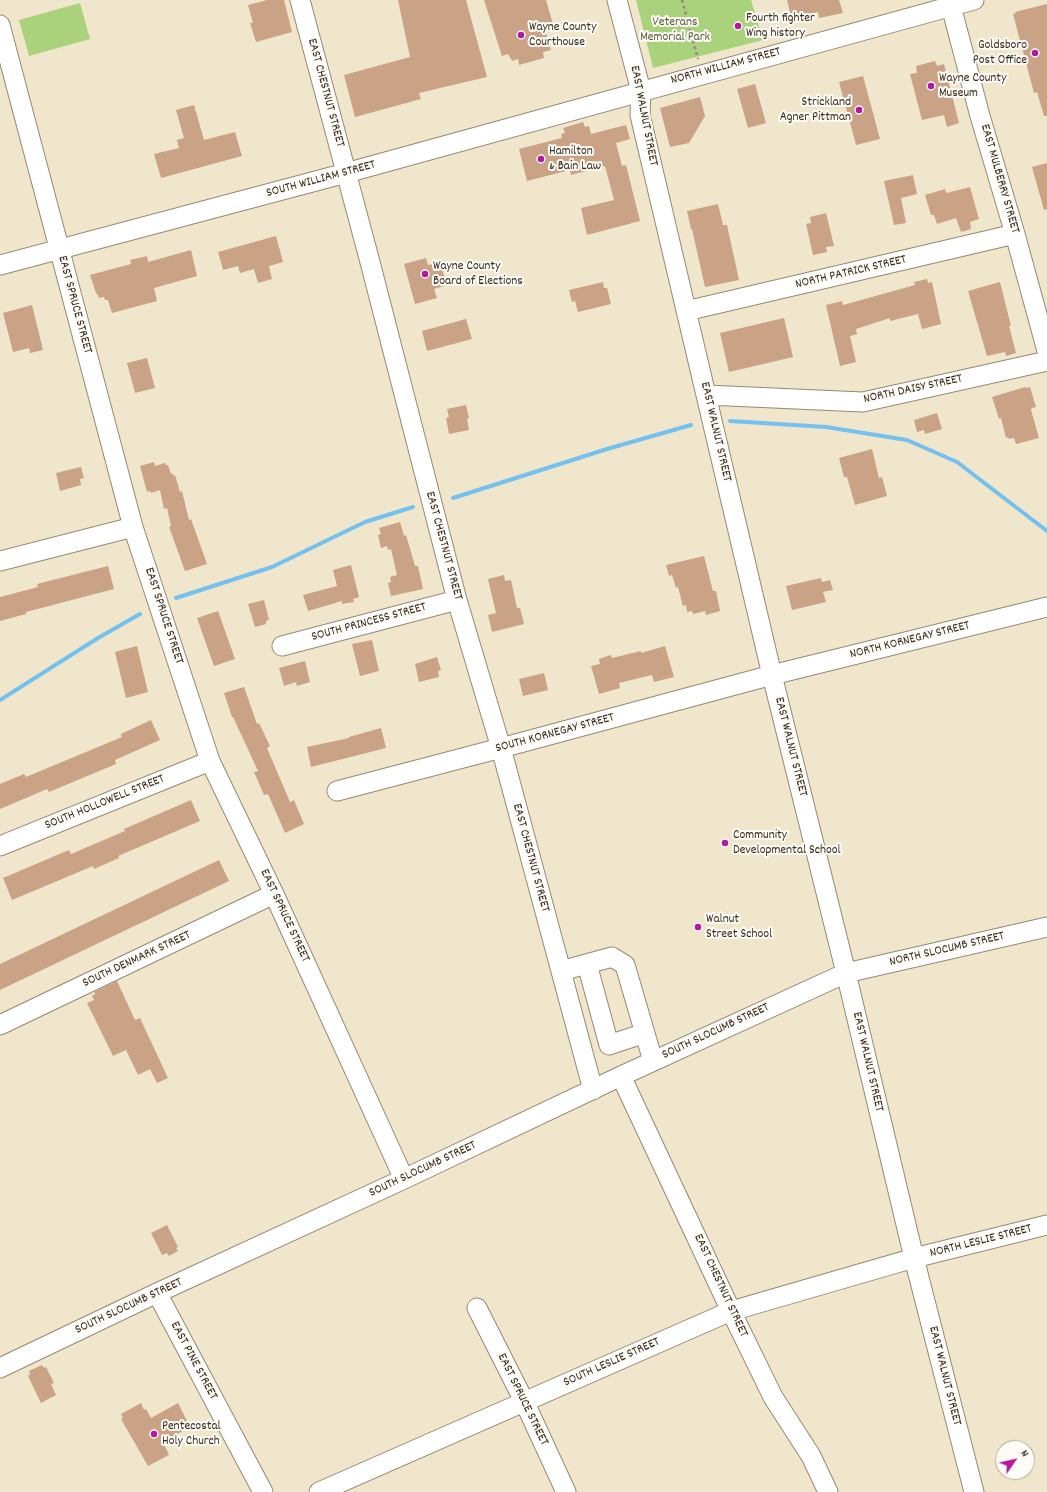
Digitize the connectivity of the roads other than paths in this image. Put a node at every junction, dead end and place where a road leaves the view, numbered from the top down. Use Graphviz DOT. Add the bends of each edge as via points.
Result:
graph roads {
  1 [pos="300,0"];
  2 [pos="617,0"];
  3 [pos="974,0"];
  4 [pos="928,6"];
  5 [pos="951,6"];
  6 [pos="0,25"];
  7 [pos="641,91"];
  8 [pos="346,173"];
  9 [pos="1015,234"];
  10 [pos="60,249"];
  11 [pos="0,265"];
  12 [pos="686,311"];
  13 [pos="1047,351"];
  14 [pos="1047,361"];
  15 [pos="706,395"];
  16 [pos="133,527"];
  17 [pos="0,561"];
  18 [pos="457,600"];
  19 [pos="1047,606"];
  20 [pos="282,646"];
  21 [pos="772,675"];
  22 [pos="501,748"];
  23 [pos="210,761"];
  24 [pos="337,791"];
  25 [pos="0,846"];
  26 [pos="274,894"];
  27 [pos="1047,927"];
  28 [pos="587,964"];
  29 [pos="561,971"];
  30 [pos="846,973"];
  31 [pos="0,1025"];
  32 [pos="645,1033"];
  33 [pos="653,1061"];
  34 [pos="621,1076"];
  35 [pos="593,1090"];
  36 [pos="404,1179"];
  37 [pos="1047,1225"];
  38 [pos="914,1258"];
  39 [pos="157,1293"];
  40 [pos="478,1308"];
  41 [pos="731,1311"];
  42 [pos="0,1368"];
  43 [pos="524,1401"];
  44 [pos="263,1492"];
  45 [pos="319,1492"];
  46 [pos="566,1492"];
  47 [pos="828,1492"];
  48 [pos="974,1492"];
  1 -- 8 [label="street, EAST CHESTNUT STREET"];
  2 -- 7 [label="street, EAST WALNUT STREET"];
  3 -- 5 [label="street, NORTH WILLIAM STREET"];
  4 -- 5 [label="street, NORTH WILLIAM STREET"];
  4 -- 7 [label="street, NORTH WILLIAM STREET"];
  5 -- 9 [label="street, EAST MULBERRY STREET"];
  6 -- 10 [label="street, EAST SPRUCE STREET"];
  7 -- 8 [label="street, SOUTH WILLIAM STREET"];
  7 -- 12 [label="street, EAST WALNUT STREET" via="640,115"];
  8 -- 10 [label="street, SOUTH WILLIAM STREET"];
  8 -- 18 [label="street, EAST CHESTNUT STREET"];
  9 -- 12 [label="street, NORTH PATRICK STREET"];
  9 -- 13 [label="street, EAST MULBERRY STREET"];
  10 -- 11 [label="street, SOUTH WILLIAM STREET"];
  10 -- 16 [label="street, EAST SPRUCE STREET"];
  12 -- 15 [label="street, EAST WALNUT STREET"];
  14 -- 15 [label="street, NORTH DAISY STREET" via="862,402"];
  15 -- 21 [label="street, EAST WALNUT STREET"];
  16 -- 17 [label="street"];
  16 -- 23 [label="street, EAST SPRUCE STREET"];
  18 -- 20 [label="street, SOUTH PRINCESS STREET"];
  18 -- 22 [label="street, EAST CHESTNUT STREET"];
  19 -- 21 [label="street, NORTH KORNEGAY STREET"];
  21 -- 22 [label="street, SOUTH KORNEGAY STREET"];
  21 -- 30 [label="street, EAST WALNUT STREET"];
  22 -- 24 [label="street, SOUTH KORNEGAY STREET"];
  22 -- 29 [label="street, EAST CHESTNUT STREET"];
  23 -- 25 [label="street, SOUTH HOLLOWELL STREET"];
  23 -- 26 [label="street, EAST SPRUCE STREET"];
  26 -- 31 [label="street, SOUTH DENMARK STREET"];
  26 -- 36 [label="street, EAST SPRUCE STREET"];
  27 -- 30 [label="street, NORTH SLOCUMB STREET"];
  28 -- 29 [label="street"];
  28 -- 32 [label="street" via="612,958 625,965"];
  28 -- 32 [label="street" via="609,1045"];
  29 -- 35 [label="street, EAST CHESTNUT STREET"];
  30 -- 33 [label="street, SOUTH SLOCUMB STREET"];
  30 -- 38 [label="street, EAST WALNUT STREET"];
  32 -- 33 [label="street"];
  33 -- 34 [label="street, SOUTH SLOCUMB STREET"];
  34 -- 35 [label="street, SOUTH SLOCUMB STREET"];
  34 -- 41 [label="street, EAST CHESTNUT STREET"];
  35 -- 36 [label="street, SOUTH SLOCUMB STREET"];
  36 -- 39 [label="street, SOUTH SLOCUMB STREET"];
  37 -- 38 [label="street, NORTH LESLIE STREET"];
  38 -- 41 [label="street, SOUTH LESLIE STREET"];
  38 -- 48 [label="street, EAST WALNUT STREET"];
  39 -- 42 [label="street, SOUTH SLOCUMB STREET"];
  39 -- 44 [label="street, EAST PINE STREET"];
  40 -- 43 [label="street, EAST SPRUCE STREET"];
  41 -- 43 [label="street, SOUTH LESLIE STREET"];
  41 -- 47 [label="street, EAST CHESTNUT STREET" via="773,1397 811,1456"];
  43 -- 45 [label="street, SOUTH LESLIE STREET"];
  43 -- 46 [label="street, EAST SPRUCE STREET"];
}
